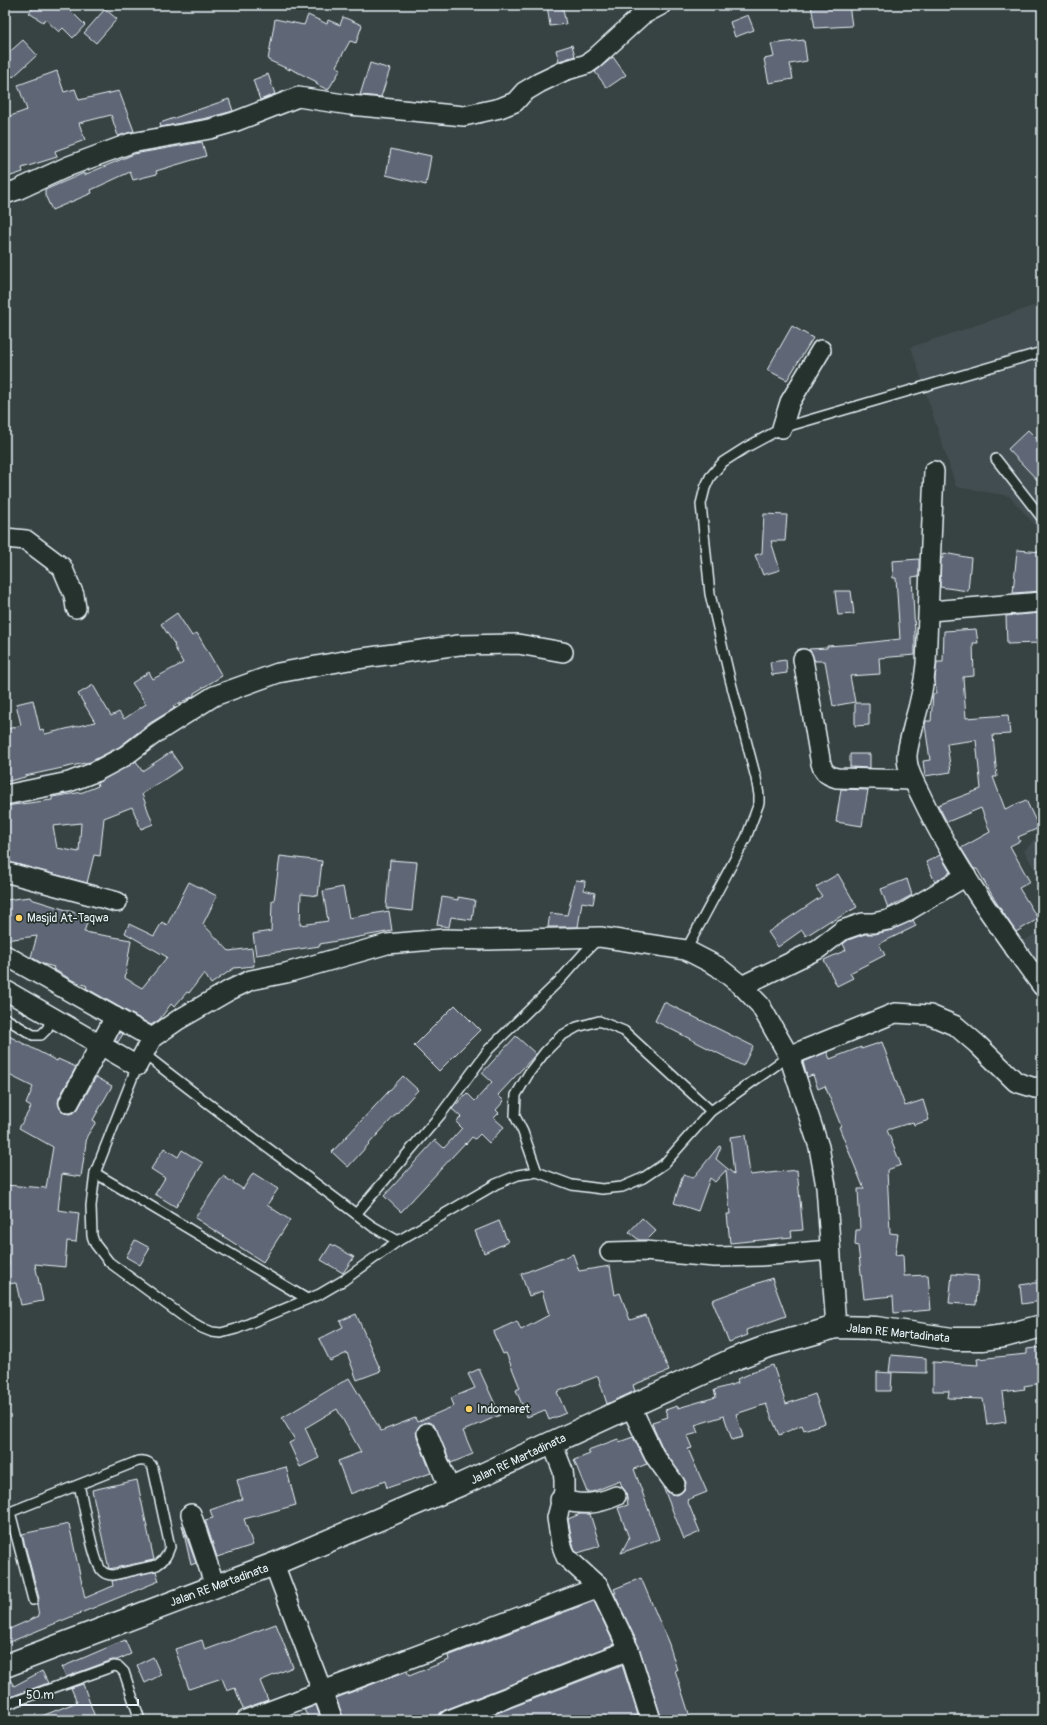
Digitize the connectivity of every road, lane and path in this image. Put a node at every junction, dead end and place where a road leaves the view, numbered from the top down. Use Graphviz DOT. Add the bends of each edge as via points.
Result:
graph roads {
  1 [pos="661,5"];
  2 [pos="5,194"];
  3 [pos="821,350"];
  4 [pos="1042,352"];
  5 [pos="782,428"];
  6 [pos="996,459"];
  7 [pos="934,472"];
  8 [pos="1042,518"];
  9 [pos="5,538"];
  10 [pos="1042,602"];
  11 [pos="76,608"];
  12 [pos="930,611"];
  13 [pos="563,652"];
  14 [pos="803,659"];
  15 [pos="913,780"];
  16 [pos="5,796"];
  17 [pos="5,872"];
  18 [pos="966,876"];
  19 [pos="117,902"];
  20 [pos="600,937"];
  21 [pos="686,950"];
  22 [pos="5,955"];
  23 [pos="742,986"];
  24 [pos="1042,986"];
  25 [pos="5,990"];
  26 [pos="115,1017"];
  27 [pos="5,1018"];
  28 [pos="52,1018"];
  29 [pos="100,1044"];
  30 [pos="144,1052"];
  31 [pos="789,1056"];
  32 [pos="1042,1086"];
  33 [pos="69,1103"];
  34 [pos="711,1111"];
  35 [pos="95,1172"];
  36 [pos="537,1172"];
  37 [pos="356,1214"];
  38 [pos="398,1241"];
  39 [pos="830,1250"];
  40 [pos="610,1252"];
  41 [pos="307,1299"];
  42 [pos="1042,1326"];
  43 [pos="836,1327"];
  44 [pos="631,1407"];
  45 [pos="427,1433"];
  46 [pos="552,1443"];
  47 [pos="79,1484"];
  48 [pos="676,1484"];
  49 [pos="450,1490"];
  50 [pos="616,1496"];
  51 [pos="560,1500"];
  52 [pos="8,1513"];
  53 [pos="191,1514"];
  54 [pos="274,1564"];
  55 [pos="215,1586"];
  56 [pos="599,1587"];
  57 [pos="33,1600"];
  58 [pos="629,1650"];
  59 [pos="5,1666"];
  60 [pos="321,1691"];
  61 [pos="5,1705"];
  62 [pos="253,1719"];
  63 [pos="140,1720"];
  64 [pos="333,1720"];
  65 [pos="449,1720"];
  66 [pos="651,1720"];
  1 -- 2 [label="street" via="642,15 587,64 564,70 524,92 515,102 500,108 464,116 350,105 298,97 216,127 131,143"];
  3 -- 5 [label="street" via="790,402"];
  4 -- 5 [label="lane"];
  5 -- 21 [label="lane" via="723,462 710,477 701,504 710,594 759,799 746,838"];
  6 -- 8 [label="lane"];
  7 -- 12 [label="street"];
  9 -- 11 [label="street" via="26,540 62,567 74,595"];
  10 -- 12 [label="street"];
  12 -- 15 [label="street" via="924,684 907,756"];
  13 -- 16 [label="street" via="518,644 459,645 278,673 214,696 157,732 126,756 96,772 69,782"];
  14 -- 15 [label="street" via="822,769 828,776"];
  15 -- 18 [label="street" via="937,830"];
  17 -- 19 [label="street"];
  18 -- 23 [label="street" via="904,913 888,920 873,924 863,923 844,930 818,949"];
  18 -- 24 [label="street" via="1003,934"];
  20 -- 21 [label="street"];
  20 -- 30 [label="street" via="444,939 386,944 251,980 203,1005"];
  20 -- 37 [label="lane" via="490,1049 441,1114"];
  21 -- 23 [label="street" via="717,966"];
  22 -- 26 [label="street"];
  23 -- 31 [label="street" via="760,1005"];
  25 -- 28 [label="street"];
  26 -- 29 [label="street"];
  26 -- 30 [label="street"];
  27 -- 28 [label="lane" via="33,1035 41,1035"];
  28 -- 29 [label="street"];
  29 -- 30 [label="street"];
  29 -- 33 [label="street"];
  30 -- 35 [label="lane"];
  30 -- 37 [label="lane" via="188,1089"];
  31 -- 32 [label="street" via="895,1013 930,1015 956,1026 1016,1082 1035,1088"];
  31 -- 34 [label="lane"];
  31 -- 39 [label="street" via="819,1146 826,1186"];
  34 -- 36 [label="lane" via="664,1164 643,1178 622,1187 602,1189 572,1185"];
  34 -- 36 [label="lane" via="624,1031 599,1021 577,1027 561,1036 545,1052 516,1095 515,1116"];
  35 -- 41 [label="lane"];
  35 -- 41 [label="lane" via="90,1206 94,1240 100,1252 109,1262 193,1323 212,1332 236,1330"];
  36 -- 38 [label="lane" via="518,1175 496,1184"];
  37 -- 38 [label="lane"];
  38 -- 41 [label="lane" via="344,1280"];
  39 -- 40 [label="street" via="715,1257 644,1251"];
  39 -- 43 [label="street"];
  42 -- 43 [label="highway, Jalan RE Martadinata" via="982,1339 952,1339 876,1328"];
  43 -- 44 [label="highway, Jalan RE Martadinata" via="734,1359"];
  44 -- 46 [label="highway, Jalan RE Martadinata"];
  44 -- 48 [label="street" via="654,1455"];
  45 -- 49 [label="street"];
  46 -- 49 [label="highway, Jalan RE Martadinata"];
  46 -- 51 [label="street" via="563,1471 564,1491"];
  47 -- 47 [label="lane" via="96,1560 102,1571 113,1575 157,1565 163,1561 170,1547 150,1463 138,1461"];
  47 -- 52 [label="lane"];
  49 -- 54 [label="highway, Jalan RE Martadinata"];
  50 -- 51 [label="street" via="600,1503 581,1504"];
  51 -- 56 [label="street" via="557,1518 566,1557"];
  52 -- 57 [label="lane"];
  53 -- 55 [label="street"];
  54 -- 55 [label="highway, Jalan RE Martadinata"];
  54 -- 60 [label="street"];
  55 -- 59 [label="highway, Jalan RE Martadinata"];
  56 -- 58 [label="street"];
  56 -- 60 [label="street"];
  58 -- 65 [label="street"];
  58 -- 66 [label="street"];
  60 -- 62 [label="street"];
  60 -- 64 [label="street"];
  61 -- 63 [label="lane" via="114,1666 124,1672"];
}
